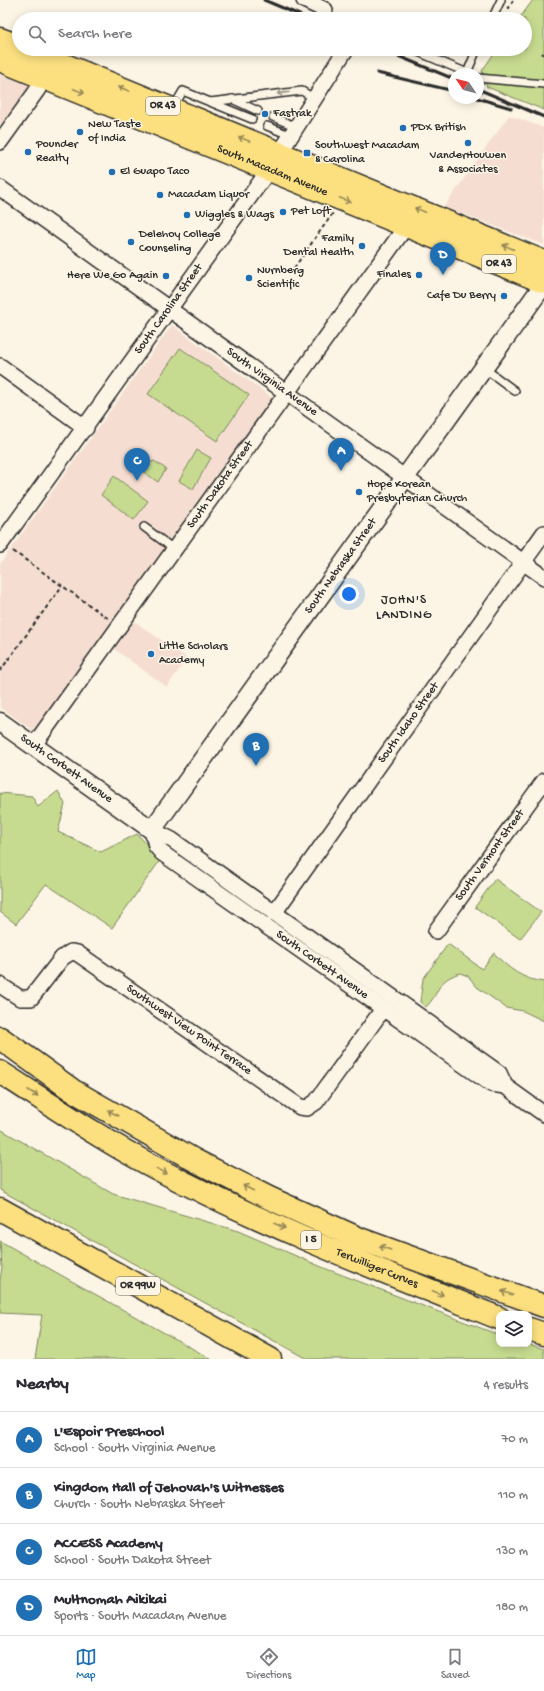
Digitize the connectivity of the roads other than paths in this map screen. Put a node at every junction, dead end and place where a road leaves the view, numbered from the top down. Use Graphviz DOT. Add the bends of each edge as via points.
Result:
graph roads {
  1 [pos="304,0"];
  2 [pos="501,0"];
  3 [pos="325,10"];
  4 [pos="495,12"];
  5 [pos="0,39"];
  6 [pos="12,43"];
  7 [pos="33,56"];
  8 [pos="342,56"];
  9 [pos="428,56"];
  10 [pos="475,56"];
  11 [pos="0,60"];
  12 [pos="44,67"];
  13 [pos="457,68"];
  14 [pos="471,68"];
  15 [pos="484,79"];
  16 [pos="544,84"];
  17 [pos="232,99"];
  18 [pos="316,99"];
  19 [pos="210,102"];
  20 [pos="172,110"];
  21 [pos="258,111"];
  22 [pos="273,117"];
  23 [pos="252,120"];
  24 [pos="267,126"];
  25 [pos="0,142"];
  26 [pos="285,146"];
  27 [pos="0,188"];
  28 [pos="407,225"];
  29 [pos="544,262"];
  30 [pos="544,283"];
  31 [pos="170,310"];
  32 [pos="0,366"];
  33 [pos="484,368"];
  34 [pos="515,391"];
  35 [pos="287,394"];
  36 [pos="86,428"];
  37 [pos="405,478"];
  38 [pos="144,527"];
  39 [pos="544,533"];
  40 [pos="0,544"];
  41 [pos="175,550"];
  42 [pos="523,562"];
  43 [pos="544,577"];
  44 [pos="0,722"];
  45 [pos="34,745"];
  46 [pos="544,780"];
  47 [pos="152,830"];
  48 [pos="274,913"];
  49 [pos="436,931"];
  50 [pos="0,985"];
  51 [pos="383,1009"];
  52 [pos="0,1038"];
  53 [pos="0,1072"];
  54 [pos="505,1086"];
  55 [pos="544,1114"];
  56 [pos="5,1214"];
  57 [pos="544,1306"];
  58 [pos="496,1317"];
  59 [pos="532,1330"];
  60 [pos="544,1334"];
  61 [pos="265,1356"];
  1 -- 3 [label="street"];
  2 -- 4 [label="lane"];
  5 -- 6 [label="main road"];
  7 -- 12 [label="main road, South Macadam Avenue / OR 43"];
  8 -- 18 [label="street, South Carolina Street"];
  9 -- 13 [label="lane"];
  10 -- 14 [label="lane"];
  11 -- 12 [label="main road, South Macadam Avenue / OR 43"];
  20 -- 12 [label="main road, South Macadam Avenue / OR 43, one-way"];
  12 -- 25 [label="street" via="38,89"];
  12 -- 26 [label="main road, South Macadam Avenue / OR 43, one-way"];
  15 -- 16 [label="lane"];
  18 -- 17 [label="lane, one-way" via="302,91"];
  17 -- 19 [label="lane"];
  17 -- 21 [label="lane"];
  18 -- 26 [label="street, South Carolina Street"];
  19 -- 20 [label="lane" via="182,91"];
  19 -- 23 [label="lane"];
  26 -- 20 [label="main road, South Macadam Avenue / OR 43, one-way"];
  22 -- 26 [label="lane"];
  24 -- 26 [label="lane"];
  26 -- 28 [label="main road, South Macadam Avenue / OR 43, one-way" via="342,199"];
  29 -- 26 [label="main road, South Macadam Avenue / OR 43, one-way"];
  26 -- 31 [label="street, South Carolina Street"];
  27 -- 31 [label="street, South Virginia Avenue"];
  28 -- 30 [label="main road, South Macadam Avenue / OR 43"];
  28 -- 35 [label="street, South Dakota Street"];
  30 -- 33 [label="street, South Nebraska Street"];
  31 -- 35 [label="street, South Virginia Avenue"];
  31 -- 36 [label="street, South Carolina Street"];
  32 -- 36 [label="street"];
  33 -- 34 [label="lane"];
  33 -- 37 [label="street, South Nebraska Street"];
  35 -- 37 [label="street, South Virginia Avenue"];
  35 -- 41 [label="street, South Dakota Street"];
  36 -- 40 [label="street, South Carolina Street"];
  37 -- 42 [label="street, South Virginia Avenue"];
  37 -- 47 [label="street, South Nebraska Street"];
  38 -- 41 [label="lane"];
  39 -- 42 [label="street, South Idaho Street"];
  41 -- 45 [label="street, South Dakota Street"];
  42 -- 43 [label="street, South Virginia Avenue"];
  42 -- 48 [label="street, South Idaho Street"];
  44 -- 45 [label="street, South Corbett Avenue"];
  45 -- 47 [label="street, South Corbett Avenue"];
  46 -- 49 [label="street, South Vermont Street"];
  47 -- 48 [label="street, South Corbett Avenue" via="167,837"];
  47 -- 51 [label="street, South Corbett Avenue" via="158,850"];
  48 -- 54 [label="street, South Corbett Avenue" via="499,1074"];
  50 -- 51 [label="street, Southwest View Point Terrace" via="20,998 34,996 62,958 71,952 83,957 295,1105 307,1108 316,1102"];
  51 -- 54 [label="street, South Corbett Avenue" via="491,1084"];
  57 -- 52 [label="main road, Terwilliger Curves / I 5, one-way" via="360,1239 269,1198 196,1161 72,1090"];
  53 -- 58 [label="main road, Terwilliger Curves / I 5, one-way" via="96,1134 152,1166 361,1262"];
  54 -- 55 [label="street, South Corbett Avenue"];
  56 -- 61 [label="main road, OR 99W"];
  59 -- 60 [label="main road"];
}
